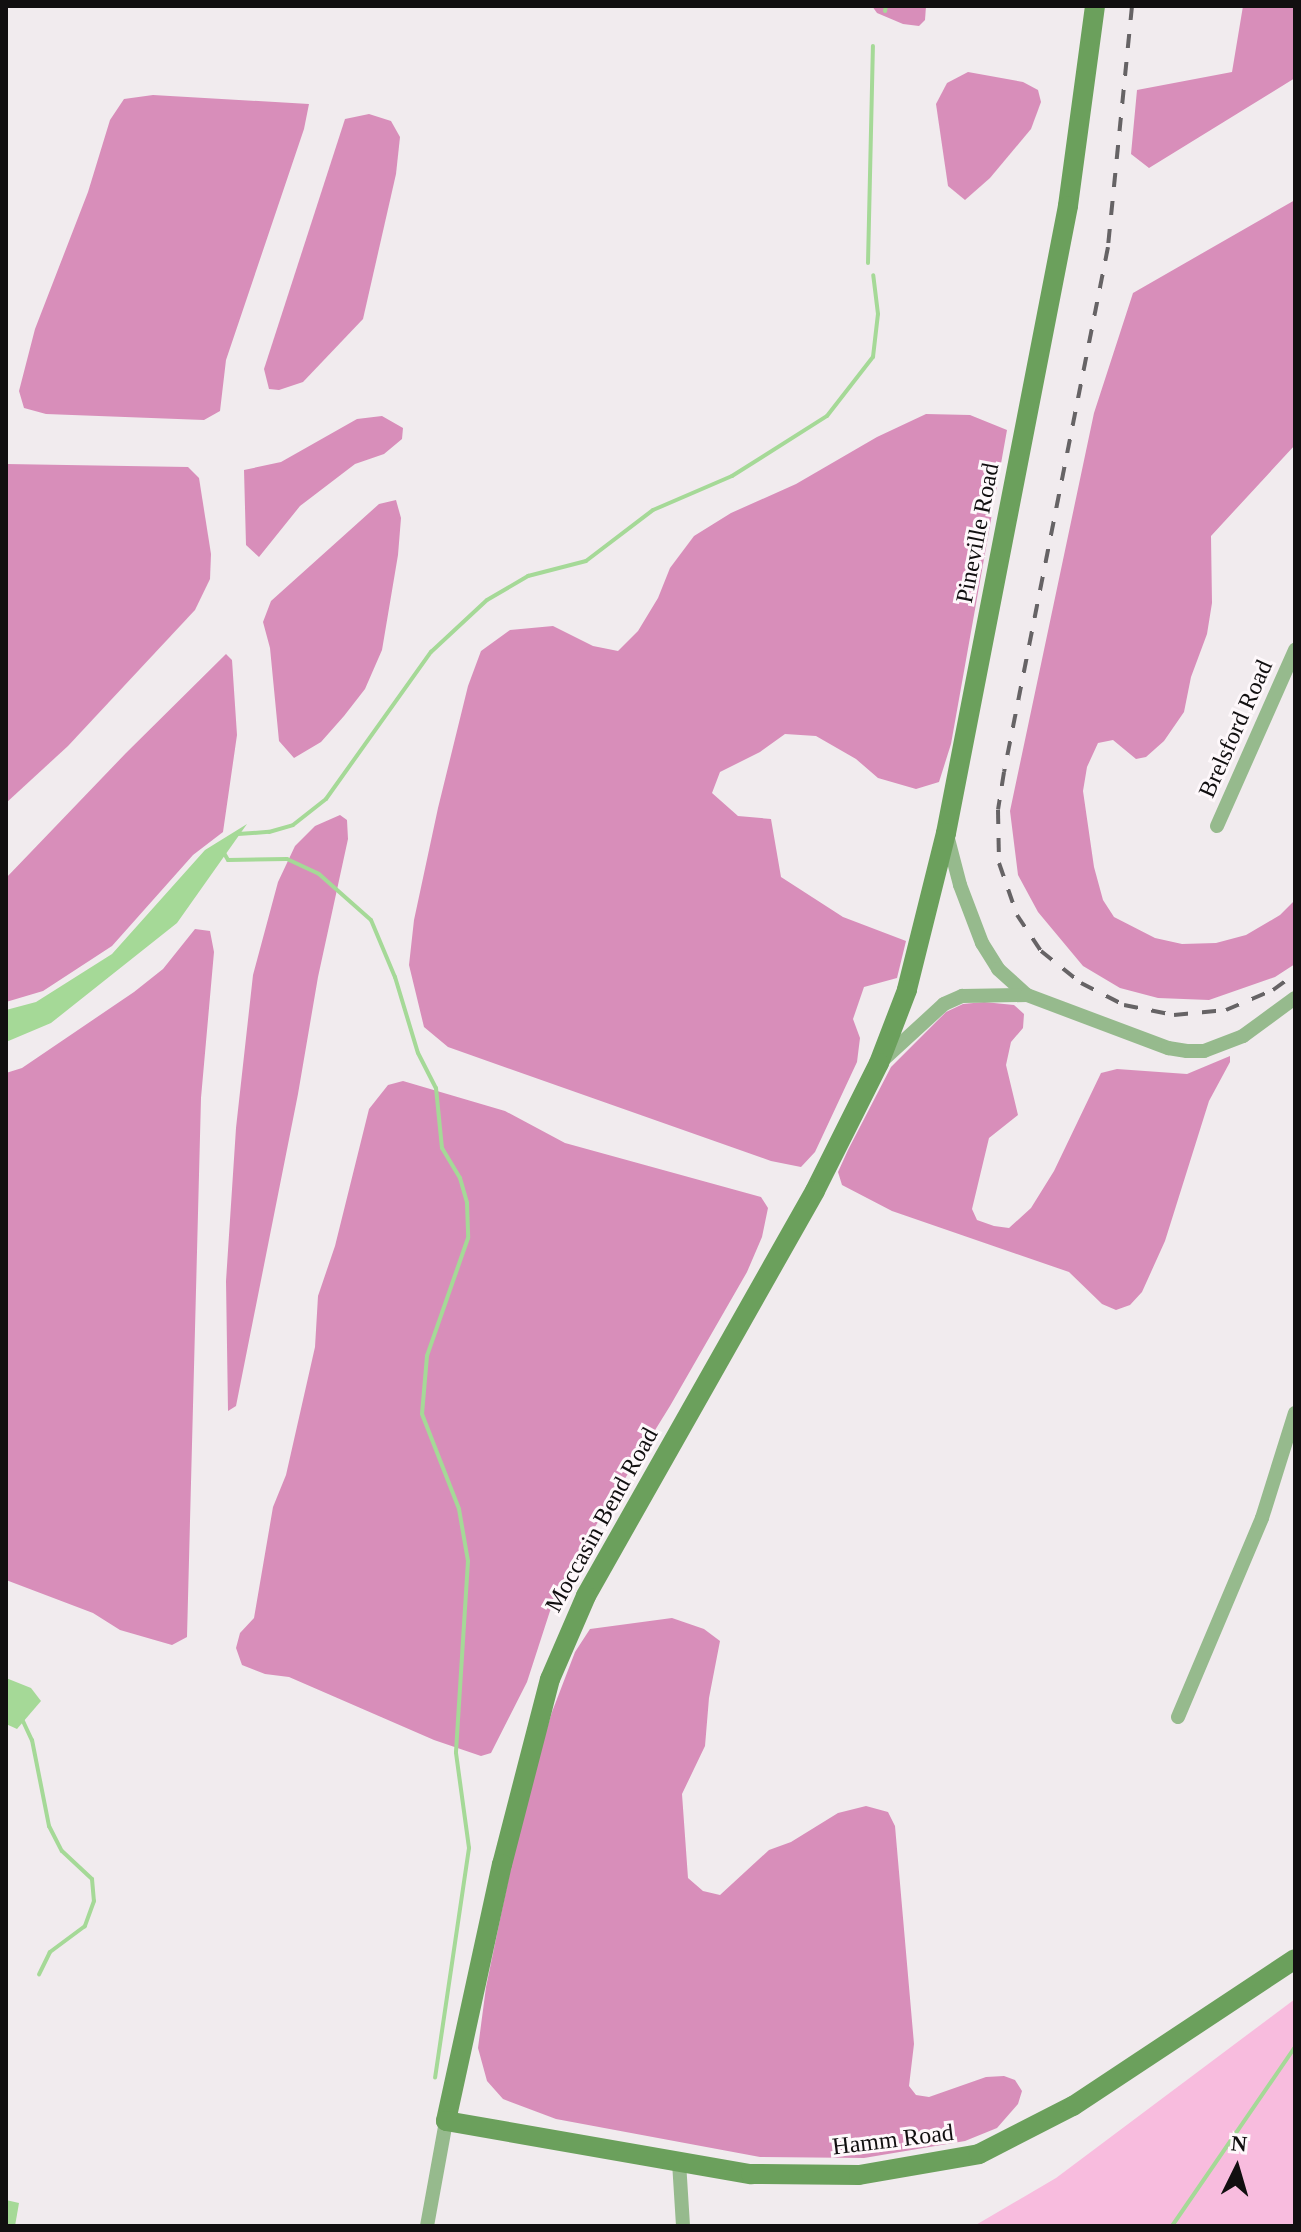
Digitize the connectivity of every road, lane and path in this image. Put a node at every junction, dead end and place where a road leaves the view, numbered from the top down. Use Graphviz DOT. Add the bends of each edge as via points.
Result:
graph roads {
  1 [pos="1095,6"];
  2 [pos="1295,650"];
  3 [pos="1217,826"];
  4 [pos="946,833"];
  5 [pos="1027,995"];
  6 [pos="1295,998"];
  7 [pos="879,1063"];
  8 [pos="1295,1413"];
  9 [pos="1178,1717"];
  10 [pos="1295,1959"];
  11 [pos="446,2121"];
  12 [pos="679,2162"];
  13 [pos="681,2209"];
  14 [pos="427,2226"];
  15 [pos="683,2226"];
  16 [pos="696,2226"];
  1 -- 4 [label="main road, Pineville Road" via="1068,206"];
  2 -- 3 [label="street, Brelsford Road"];
  4 -- 5 [label="street" via="982,943 998,969"];
  4 -- 7 [label="main road, Pineville Road" via="907,990"];
  5 -- 6 [label="street" via="1187,1051 1204,1051 1243,1036"];
  5 -- 7 [label="street" via="962,996 944,1004"];
  7 -- 11 [label="main road, Moccasin Bend Road" via="815,1191 586,1596 550,1679 502,1864"];
  8 -- 9 [label="street" via="1262,1518"];
  10 -- 12 [label="main road, Hamm Road" via="1073,2106 979,2154 859,2175 751,2174"];
  11 -- 12 [label="main road, Hamm Road"];
  11 -- 14 [label="street, Moccasin Bend Road"];
  12 -- 13 [label="street"];
  13 -- 15 [label="street"];
  13 -- 16 [label="street"];
}
